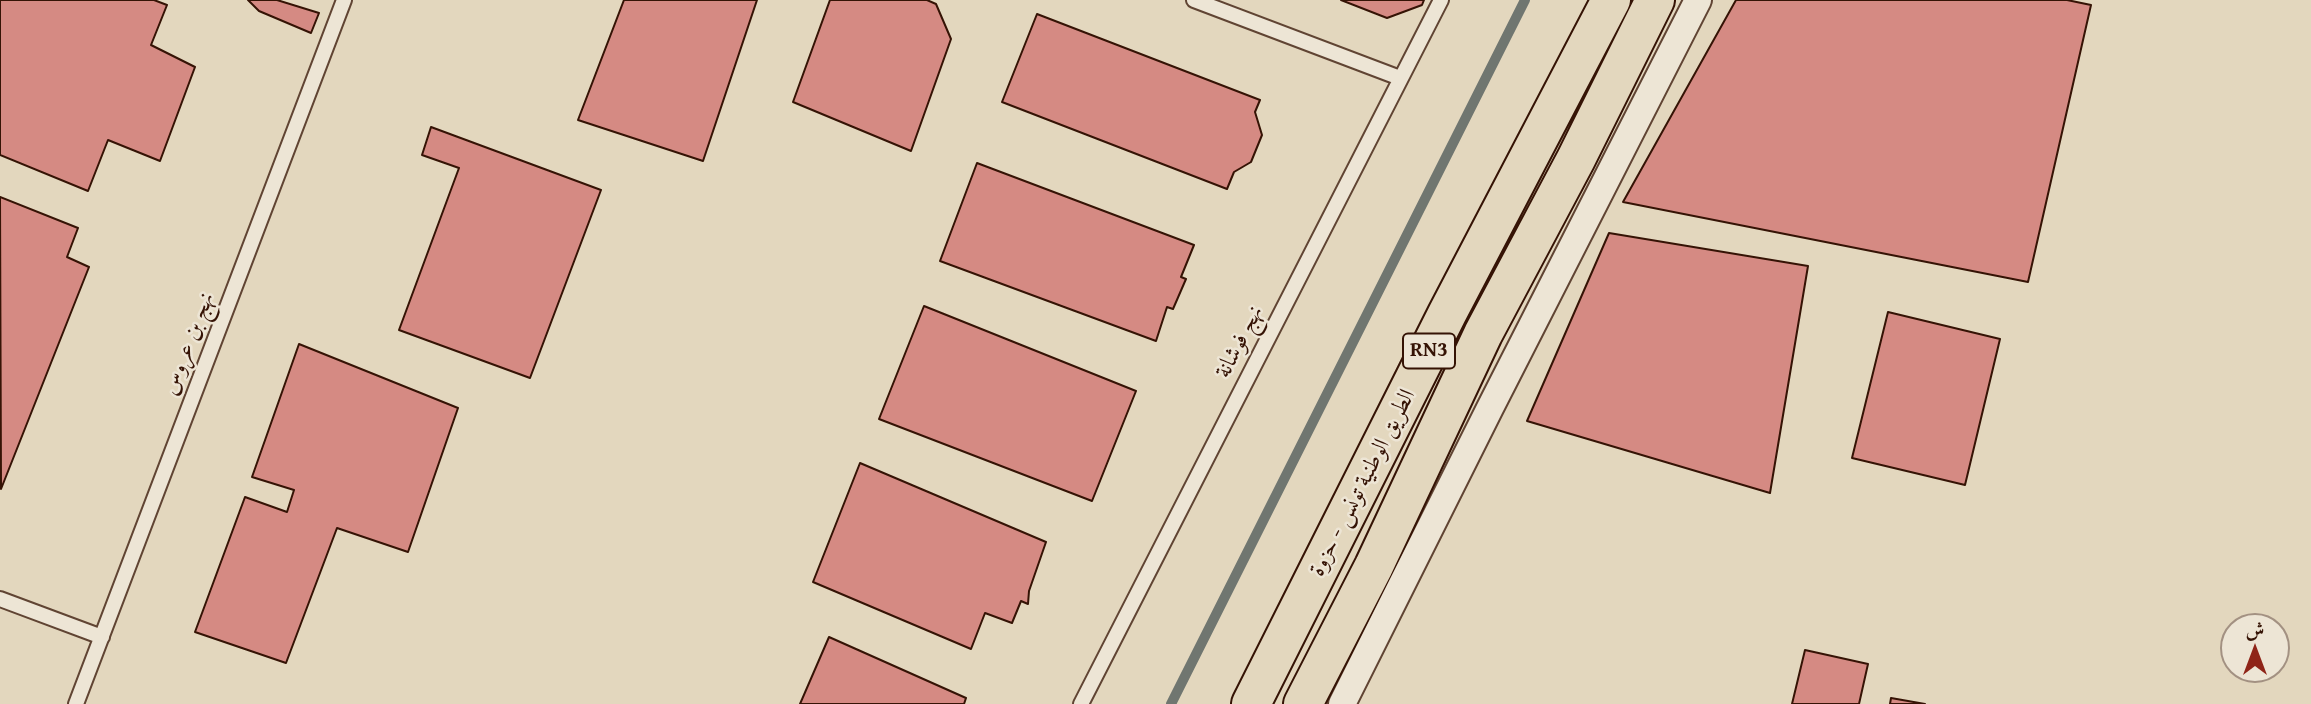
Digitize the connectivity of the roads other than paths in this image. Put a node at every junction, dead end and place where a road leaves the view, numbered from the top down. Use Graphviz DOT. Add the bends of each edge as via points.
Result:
graph roads {
  1 [pos="344,0"];
  2 [pos="1194,0"];
  3 [pos="1441,0"];
  4 [pos="1611,0"];
  5 [pos="1655,0"];
  6 [pos="1698,0"];
  7 [pos="1400,78"];
  8 [pos="0,599"];
  9 [pos="102,637"];
  10 [pos="76,704"];
  11 [pos="1081,704"];
  12 [pos="1251,704"];
  13 [pos="1303,704"];
  14 [pos="1342,704"];
  1 -- 9 [label="lane, نهج بن عروس"];
  2 -- 7 [label="lane"];
  3 -- 7 [label="lane, نهج فوشانة"];
  4 -- 12 [label="main road, الطريق الوطنية تونس - حزوة / RN3"];
  5 -- 13 [label="main road, الطريق الوطنية تونس - حزوة / RN3" via="1483,334"];
  6 -- 14 [label="street"];
  7 -- 11 [label="lane, نهج فوشانة"];
  8 -- 9 [label="lane"];
  9 -- 10 [label="lane, نهج بن عروس"];
}
